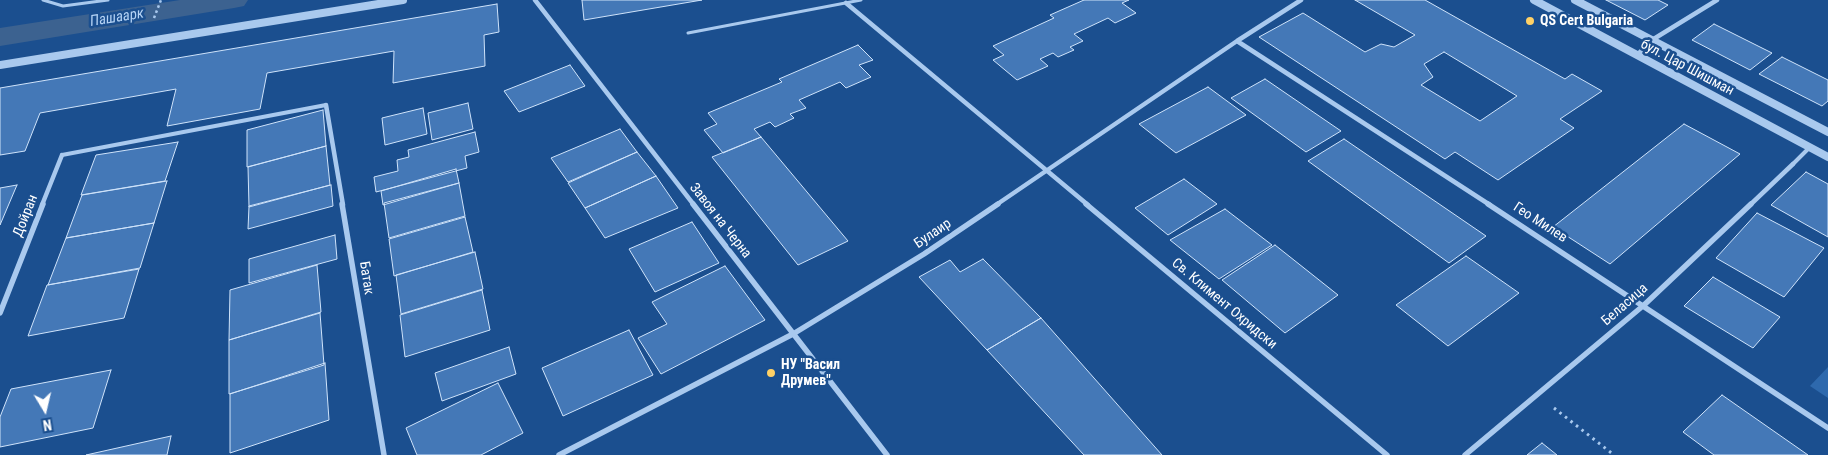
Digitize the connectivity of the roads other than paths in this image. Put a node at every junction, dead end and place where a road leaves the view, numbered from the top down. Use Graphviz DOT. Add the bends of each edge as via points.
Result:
graph roads {
  1 [pos="43,0"];
  2 [pos="108,0"];
  3 [pos="403,0"];
  4 [pos="535,0"];
  5 [pos="861,0"];
  6 [pos="1301,0"];
  7 [pos="1534,0"];
  8 [pos="1575,0"];
  9 [pos="1717,0"];
  10 [pos="846,3"];
  11 [pos="688,33"];
  12 [pos="1652,40"];
  13 [pos="1237,41"];
  14 [pos="1637,56"];
  15 [pos="0,65"];
  16 [pos="326,105"];
  17 [pos="1828,132"];
  18 [pos="1810,147"];
  19 [pos="62,155"];
  20 [pos="1828,157"];
  21 [pos="1793,164"];
  22 [pos="1047,171"];
  23 [pos="1644,305"];
  24 [pos="0,313"];
  25 [pos="793,334"];
  26 [pos="1828,428"];
  27 [pos="384,455"];
  28 [pos="559,455"];
  29 [pos="887,455"];
  30 [pos="1387,455"];
  31 [pos="1465,455"];
  1 -- 2 [label="lane" via="63,6"];
  3 -- 15 [label="street"];
  4 -- 25 [label="street, Завоя на Черна"];
  5 -- 10 [label="lane"];
  6 -- 13 [label="street, Булаир"];
  7 -- 14 [label="street, бул. Цар Шишман"];
  8 -- 12 [label="street, бул. Цар Шишман"];
  9 -- 12 [label="street"];
  10 -- 11 [label="lane"];
  10 -- 22 [label="street, Св. Климент Охридски"];
  12 -- 14 [label="street"];
  12 -- 17 [label="street, бул. Цар Шишман"];
  13 -- 22 [label="street, Булаир"];
  13 -- 23 [label="street, Гео Милев"];
  14 -- 18 [label="street, бул. Цар Шишман"];
  16 -- 19 [label="street"];
  16 -- 27 [label="street, Батак"];
  18 -- 20 [label="street, бул. Цар Шишман"];
  18 -- 21 [label="street"];
  19 -- 24 [label="street, Дойран"];
  21 -- 23 [label="street, Беласица"];
  22 -- 25 [label="street, Булаир" via="924,254"];
  22 -- 30 [label="street, Св. Климент Охридски"];
  23 -- 26 [label="street, Гео Милев"];
  23 -- 31 [label="street, Беласица"];
  25 -- 28 [label="street, Булаир"];
  25 -- 29 [label="street, Завоя на Черна"];
}
